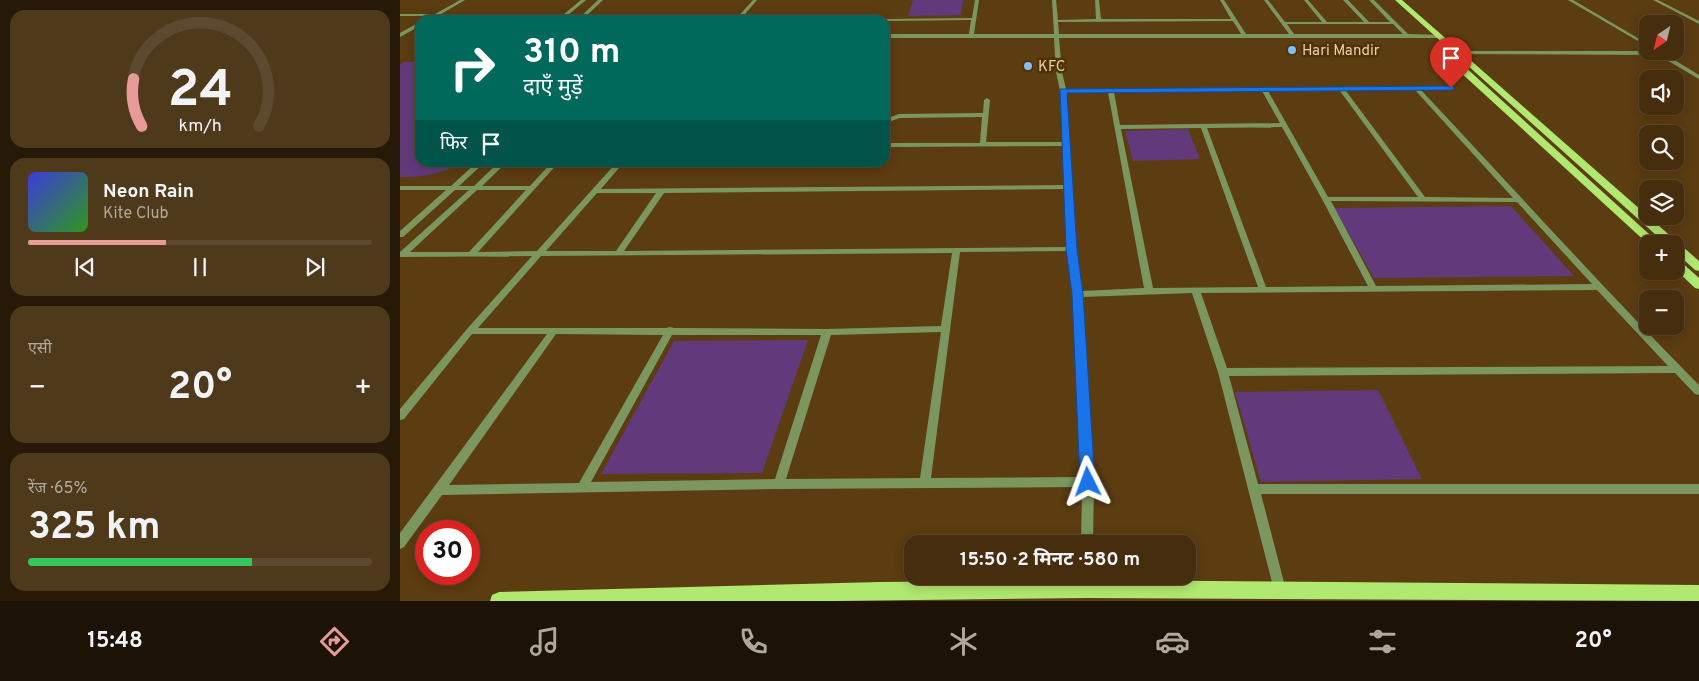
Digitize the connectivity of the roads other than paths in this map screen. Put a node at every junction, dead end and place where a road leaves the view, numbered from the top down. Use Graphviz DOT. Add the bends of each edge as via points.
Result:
graph roads {
  1 [pos="463,0"];
  2 [pos="584,0"];
  3 [pos="602,0"];
  4 [pos="755,0"];
  5 [pos="977,0"];
  6 [pos="1054,0"];
  7 [pos="1097,0"];
  8 [pos="1222,0"];
  9 [pos="1266,0"];
  10 [pos="1306,0"];
  11 [pos="1345,0"];
  12 [pos="1371,0"];
  13 [pos="1388,0"];
  14 [pos="1398,0"];
  15 [pos="1570,0"];
  16 [pos="1654,0"];
  17 [pos="435,15"];
  18 [pos="565,15"];
  19 [pos="585,15"];
  20 [pos="742,15"];
  21 [pos="400,16"];
  22 [pos="415,16"];
  23 [pos="890,20"];
  24 [pos="973,20"];
  25 [pos="1233,20"];
  26 [pos="1056,21"];
  27 [pos="1100,21"];
  28 [pos="1284,23"];
  29 [pos="1326,23"];
  30 [pos="1699,23"];
  31 [pos="1368,24"];
  32 [pos="1395,24"];
  33 [pos="415,27"];
  34 [pos="400,35"];
  35 [pos="970,35"];
  36 [pos="1406,35"];
  37 [pos="890,36"];
  38 [pos="1058,36"];
  39 [pos="1244,36"];
  40 [pos="1293,36"];
  41 [pos="1426,36"];
  42 [pos="1439,36"];
  43 [pos="1639,41"];
  44 [pos="1639,52"];
  45 [pos="1458,53"];
  46 [pos="1670,60"];
  47 [pos="1699,77"];
  48 [pos="1451,88"];
  49 [pos="1342,89"];
  50 [pos="1416,89"];
  51 [pos="1264,90"];
  52 [pos="1063,91"];
  53 [pos="1111,92"];
  54 [pos="987,100"];
  55 [pos="986,115"];
  56 [pos="890,119"];
  57 [pos="1284,125"];
  58 [pos="1203,126"];
  59 [pos="1117,127"];
  60 [pos="983,144"];
  61 [pos="1066,144"];
  62 [pos="890,145"];
  63 [pos="477,167"];
  64 [pos="498,167"];
  65 [pos="552,167"];
  66 [pos="617,167"];
  67 [pos="1069,187"];
  68 [pos="400,188"];
  69 [pos="533,188"];
  70 [pos="454,189"];
  71 [pos="474,189"];
  72 [pos="596,191"];
  73 [pos="661,191"];
  74 [pos="1326,199"];
  75 [pos="1423,199"];
  76 [pos="1521,200"];
  77 [pos="400,235"];
  78 [pos="1644,235"];
  79 [pos="1663,235"];
  80 [pos="1072,249"];
  81 [pos="956,250"];
  82 [pos="620,251"];
  83 [pos="541,252"];
  84 [pos="472,254"];
  85 [pos="1684,254"];
  86 [pos="401,256"];
  87 [pos="1699,267"];
  88 [pos="1684,271"];
  89 [pos="1699,285"];
  90 [pos="1600,287"];
  91 [pos="1373,288"];
  92 [pos="1149,290"];
  93 [pos="1263,290"];
  94 [pos="1196,291"];
  95 [pos="1078,294"];
  96 [pos="945,329"];
  97 [pos="670,330"];
  98 [pos="470,331"];
  99 [pos="554,331"];
  100 [pos="827,332"];
  101 [pos="1677,369"];
  102 [pos="1223,372"];
  103 [pos="1699,392"];
  104 [pos="400,416"];
  105 [pos="1088,482"];
  106 [pos="778,484"];
  107 [pos="925,484"];
  108 [pos="582,488"];
  109 [pos="1254,489"];
  110 [pos="1699,489"];
  111 [pos="438,490"];
  112 [pos="1087,535"];
  113 [pos="400,543"];
  114 [pos="1047,585"];
  115 [pos="1159,585"];
  116 [pos="1280,590"];
  117 [pos="1699,594"];
  118 [pos="902,596"];
  119 [pos="499,601"];
  1 -- 17 [label="street"];
  2 -- 18 [label="street"];
  3 -- 19 [label="street"];
  4 -- 20 [label="street"];
  5 -- 24 [label="street"];
  6 -- 26 [label="street"];
  7 -- 27 [label="street"];
  8 -- 25 [label="street"];
  9 -- 28 [label="street"];
  10 -- 29 [label="street"];
  11 -- 31 [label="street"];
  12 -- 32 [label="street"];
  13 -- 41 [label="main road"];
  14 -- 42 [label="main road"];
  15 -- 43 [label="street"];
  16 -- 30 [label="street"];
  21 -- 22 [label="street"];
  23 -- 24 [label="street"];
  24 -- 35 [label="street"];
  25 -- 27 [label="street"];
  25 -- 39 [label="street"];
  26 -- 27 [label="street"];
  26 -- 38 [label="street"];
  28 -- 29 [label="street"];
  28 -- 40 [label="street"];
  29 -- 31 [label="street"];
  31 -- 32 [label="street"];
  32 -- 36 [label="street"];
  33 -- 34 [label="street"];
  35 -- 37 [label="street"];
  35 -- 38 [label="street"];
  36 -- 40 [label="street"];
  36 -- 41 [label="street"];
  38 -- 39 [label="street"];
  38 -- 52 [label="street"];
  39 -- 40 [label="street"];
  41 -- 42 [label="street"];
  41 -- 78 [label="main road"];
  42 -- 45 [label="main road"];
  44 -- 45 [label="street"];
  45 -- 79 [label="main road"];
  46 -- 47 [label="street"];
  48 -- 50 [label="street"];
  49 -- 50 [label="street"];
  49 -- 51 [label="street"];
  49 -- 75 [label="street"];
  50 -- 76 [label="street"];
  51 -- 53 [label="street"];
  51 -- 57 [label="street"];
  52 -- 53 [label="street"];
  52 -- 61 [label="street"];
  53 -- 59 [label="street"];
  54 -- 55 [label="street"];
  55 -- 56 [label="street" via="899,116"];
  55 -- 60 [label="street"];
  57 -- 58 [label="street"];
  57 -- 74 [label="street"];
  58 -- 59 [label="street"];
  58 -- 93 [label="street"];
  59 -- 92 [label="street"];
  60 -- 61 [label="street"];
  60 -- 62 [label="street"];
  61 -- 67 [label="street"];
  63 -- 70 [label="street"];
  64 -- 71 [label="street"];
  65 -- 69 [label="street"];
  66 -- 72 [label="street"];
  67 -- 73 [label="street"];
  67 -- 80 [label="street"];
  68 -- 70 [label="street"];
  69 -- 71 [label="street"];
  69 -- 84 [label="street"];
  70 -- 71 [label="street"];
  70 -- 77 [label="street"];
  71 -- 86 [label="street"];
  72 -- 73 [label="street"];
  72 -- 83 [label="street"];
  73 -- 82 [label="street"];
  74 -- 75 [label="street"];
  74 -- 91 [label="street"];
  75 -- 76 [label="street"];
  76 -- 90 [label="street"];
  80 -- 81 [label="street"];
  80 -- 95 [label="street"];
  81 -- 82 [label="street"];
  81 -- 96 [label="street"];
  82 -- 83 [label="street"];
  83 -- 84 [label="street"];
  83 -- 98 [label="street"];
  84 -- 86 [label="street"];
  85 -- 87 [label="main road"];
  88 -- 89 [label="main road"];
  90 -- 91 [label="street"];
  90 -- 101 [label="street"];
  91 -- 93 [label="street"];
  92 -- 94 [label="street"];
  92 -- 95 [label="street"];
  93 -- 94 [label="street"];
  94 -- 102 [label="street"];
  95 -- 105 [label="street"];
  96 -- 100 [label="street"];
  96 -- 107 [label="street"];
  97 -- 99 [label="street"];
  97 -- 100 [label="street"];
  97 -- 108 [label="street"];
  98 -- 99 [label="street"];
  98 -- 104 [label="street"];
  99 -- 111 [label="street"];
  100 -- 106 [label="street"];
  101 -- 102 [label="street"];
  101 -- 103 [label="street"];
  102 -- 109 [label="street"];
  105 -- 107 [label="street"];
  105 -- 112 [label="street"];
  106 -- 107 [label="street"];
  106 -- 108 [label="street"];
  108 -- 111 [label="street"];
  109 -- 110 [label="street"];
  109 -- 116 [label="street"];
  111 -- 113 [label="street"];
  114 -- 118 [label="main road"];
  115 -- 116 [label="main road"];
  116 -- 117 [label="main road"];
  118 -- 119 [label="main road"];
}
